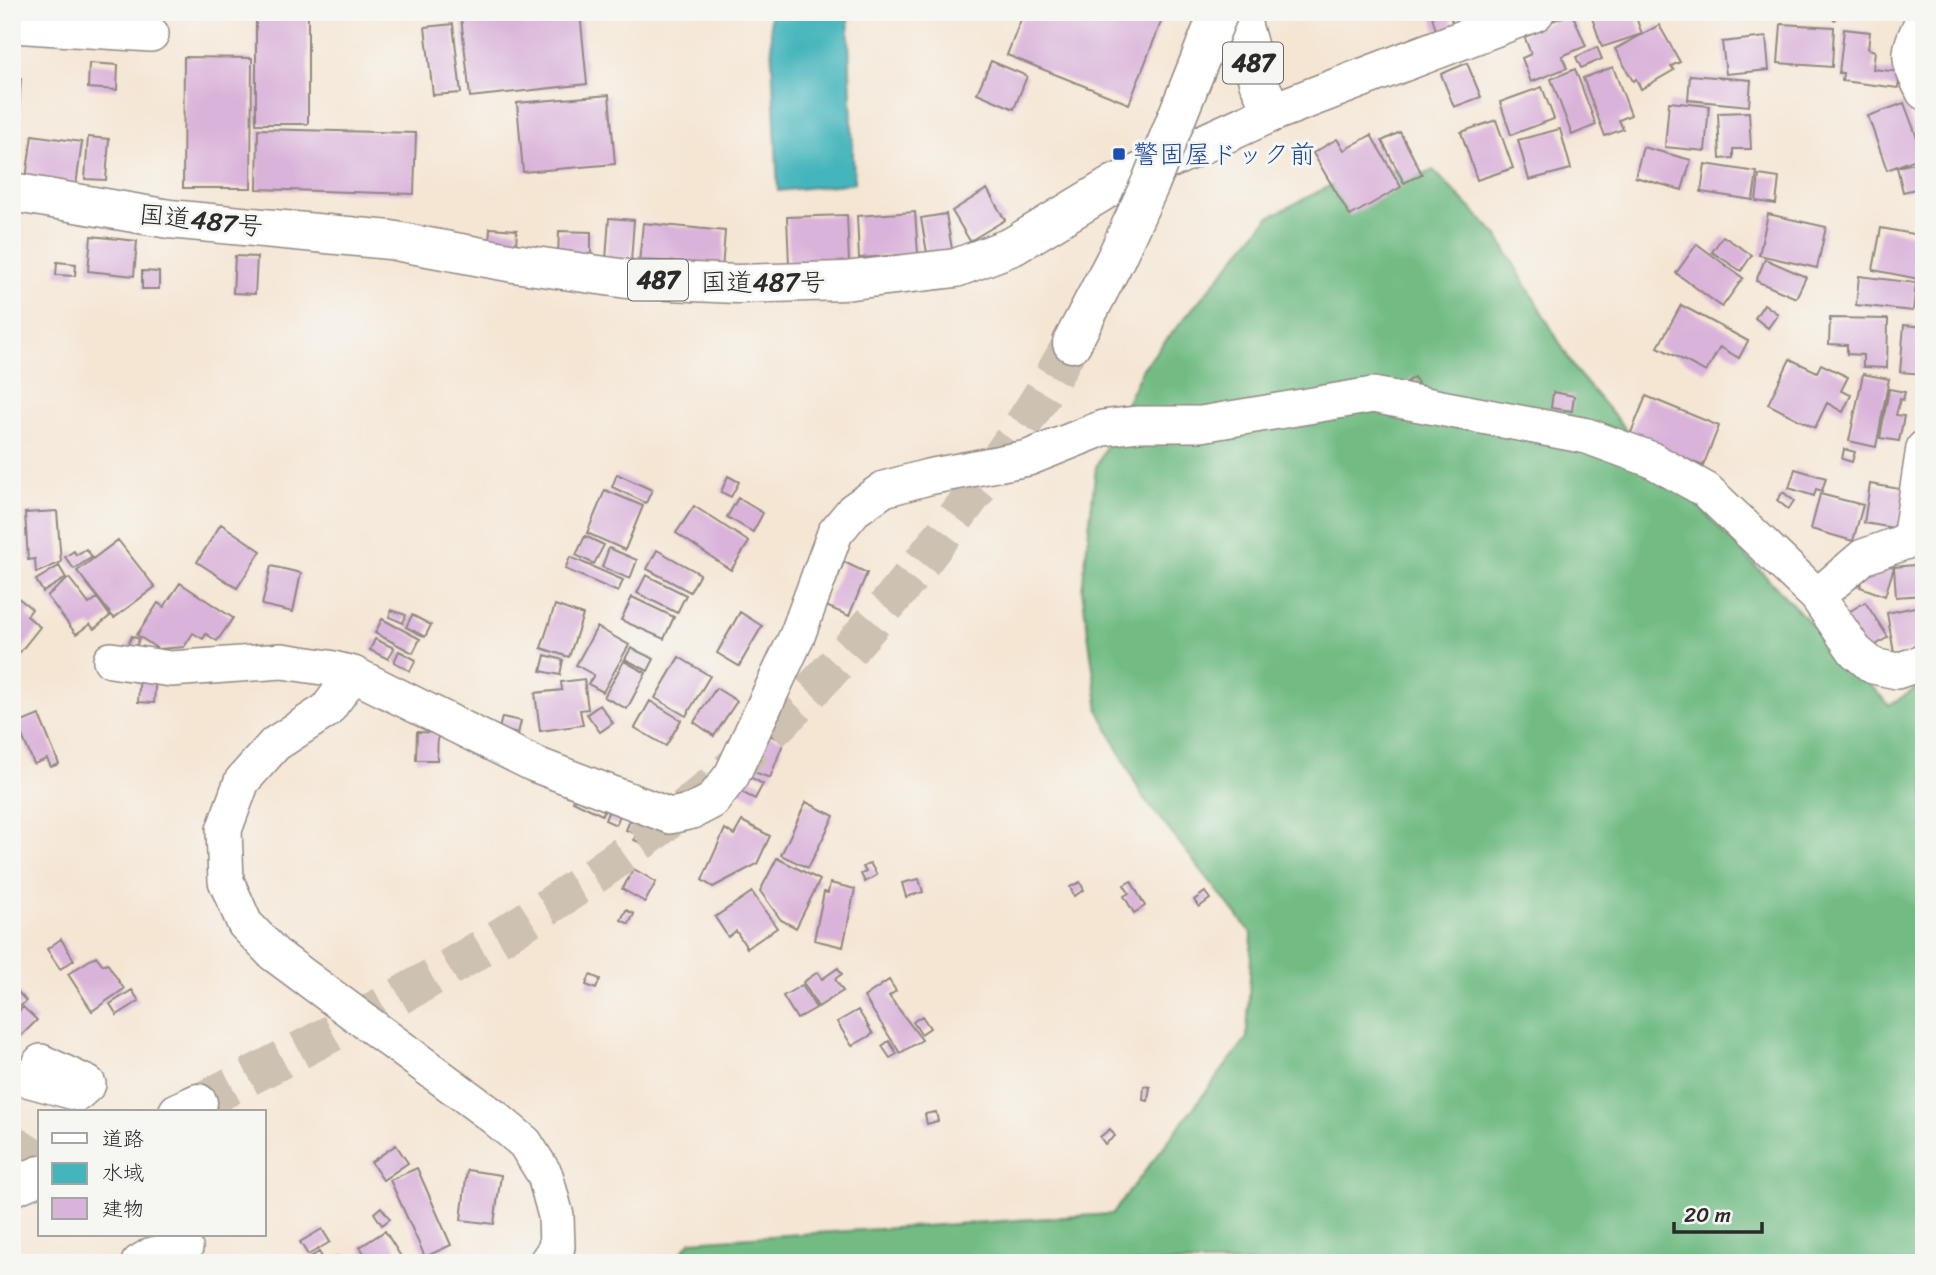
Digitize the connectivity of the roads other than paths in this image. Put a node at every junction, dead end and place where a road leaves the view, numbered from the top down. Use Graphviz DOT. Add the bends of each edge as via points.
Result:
graph roads {
  1 [pos="1219,12"];
  2 [pos="1239,12"];
  3 [pos="1259,12"];
  4 [pos="1535,12"];
  5 [pos="1924,18"];
  6 [pos="12,25"];
  7 [pos="151,34"];
  8 [pos="1924,92"];
  9 [pos="1273,112"];
  10 [pos="12,192"];
  11 [pos="1072,343"];
  12 [pos="1924,448"];
  13 [pos="1828,587"];
  14 [pos="111,660"];
  15 [pos="1924,662"];
  16 [pos="353,674"];
  17 [pos="38,1176"];
  18 [pos="12,1187"];
  19 [pos="176,1236"];
  20 [pos="139,1263"];
  21 [pos="547,1263"];
  1 -- 11 [label="main road, 487, bridge" via="1155,171"];
  2 -- 9 [label="main road, 487" via="1258,80"];
  3 -- 9 [label="main road, 487" via="1261,61"];
  4 -- 9 [label="main road, 国道487号"];
  5 -- 8 [label="street" via="1909,51"];
  6 -- 7 [label="street"];
  9 -- 10 [label="main road, 国道487号 / 487" via="1115,184 1013,246 956,268 844,281 737,284 627,279 390,240 169,219"];
  12 -- 13 [label="street" via="1910,540 1863,557"];
  14 -- 16 [label="street" via="171,669 282,661"];
  15 -- 16 [label="street" via="1897,671 1872,666 1855,651 1817,596 1706,491 1650,459 1587,436 1373,396 1201,424 1103,428 1028,458 884,489 854,510 835,533 797,636 732,775 712,800 693,811 670,816 534,764"];
  16 -- 21 [label="street" via="327,710 275,744 242,781 223,830 226,881 245,924 274,954 525,1143 545,1175 556,1216 557,1247"];
  17 -- 18 [label="main road"];
  19 -- 20 [label="street" via="185,1248 152,1255"];
}
